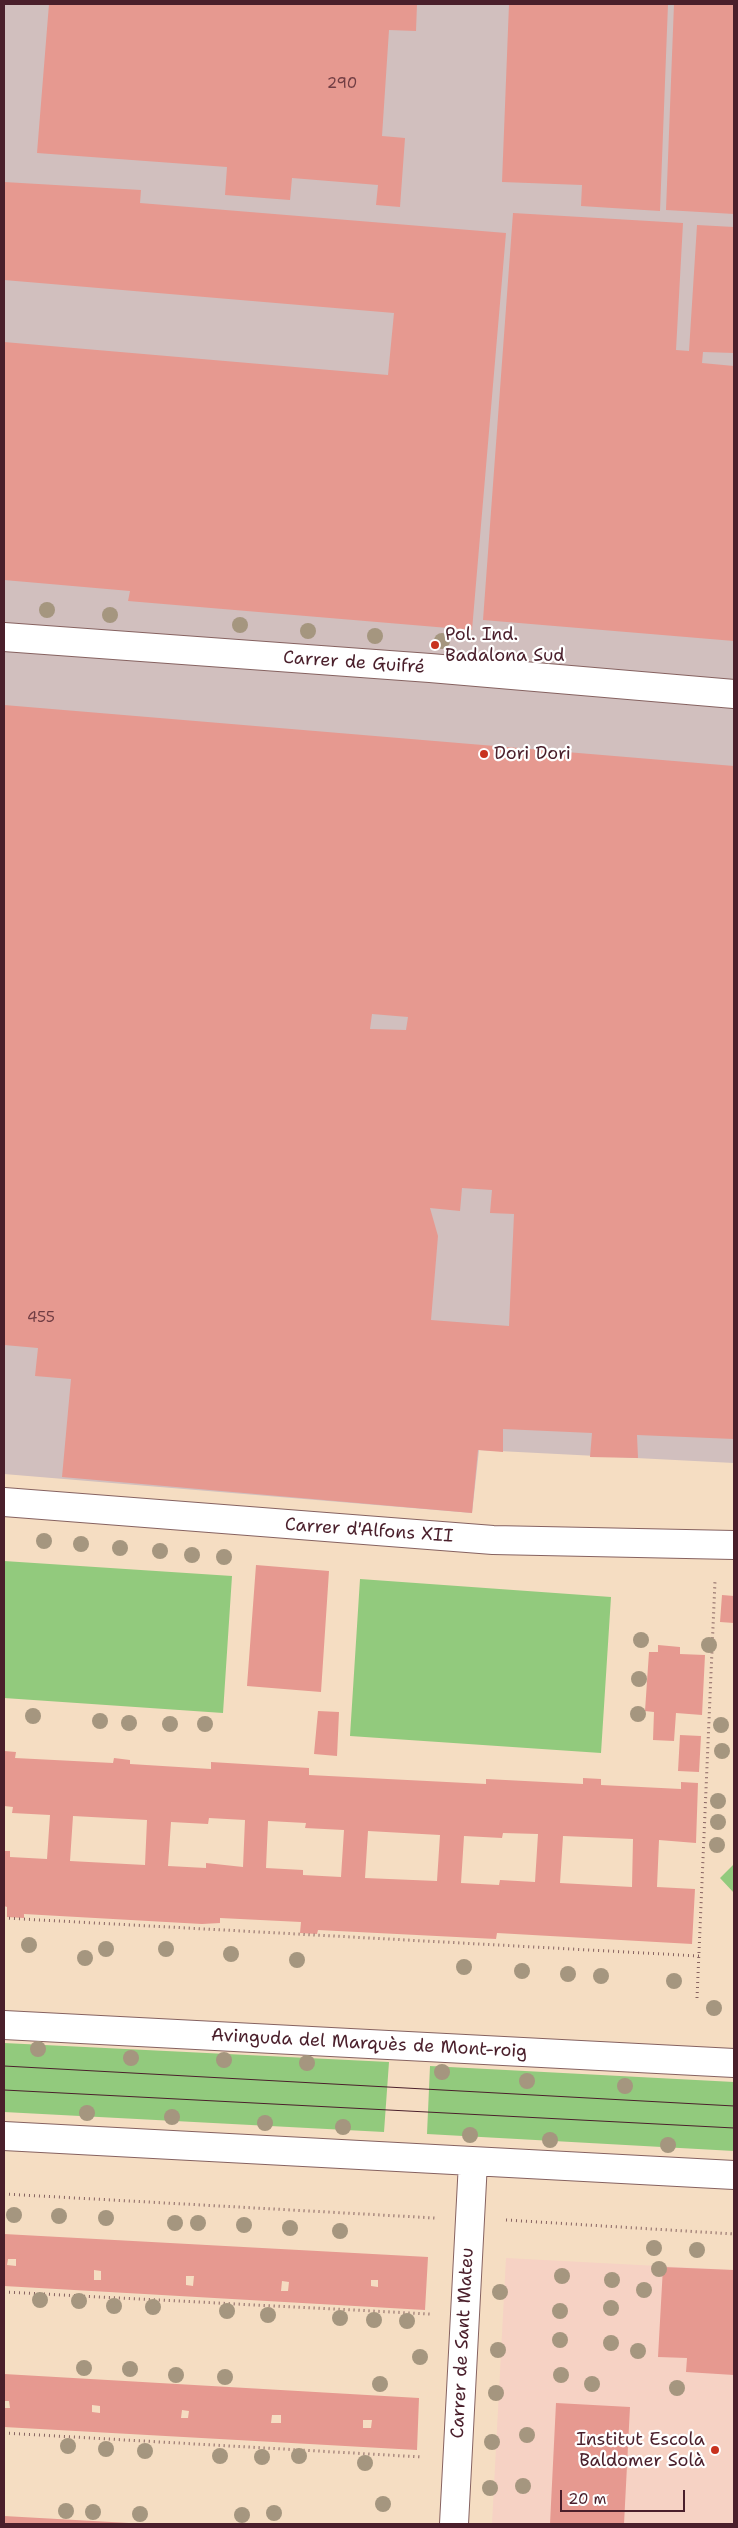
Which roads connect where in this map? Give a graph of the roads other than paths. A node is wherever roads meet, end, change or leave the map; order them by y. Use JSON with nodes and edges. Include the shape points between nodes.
{"nodes":[{"id":1,"x":4,"y":637,"type":"edge"},
{"id":2,"x":734,"y":694,"type":"edge"},
{"id":3,"x":4,"y":1502,"type":"edge"},
{"id":4,"x":734,"y":1545,"type":"edge"},
{"id":5,"x":4,"y":2025,"type":"edge"},
{"id":6,"x":734,"y":2063,"type":"edge"},
{"id":7,"x":4,"y":2136,"type":"edge"},
{"id":8,"x":474,"y":2162,"type":"junction"},
{"id":9,"x":734,"y":2175,"type":"edge"},
{"id":10,"x":454,"y":2524,"type":"edge"}],
"edges":[{"from":1,"to":2,"type":"street","name":"Carrer de Guifré"},
{"from":3,"to":4,"type":"street","name":"Carrer d'Alfons XII","via":[[493,1540]]},
{"from":5,"to":6,"type":"street","name":"Avinguda del Marquès de Mont-roig"},
{"from":7,"to":8,"type":"street"},
{"from":8,"to":9,"type":"street"},
{"from":8,"to":10,"type":"street","name":"Carrer de Sant Mateu"}]}
